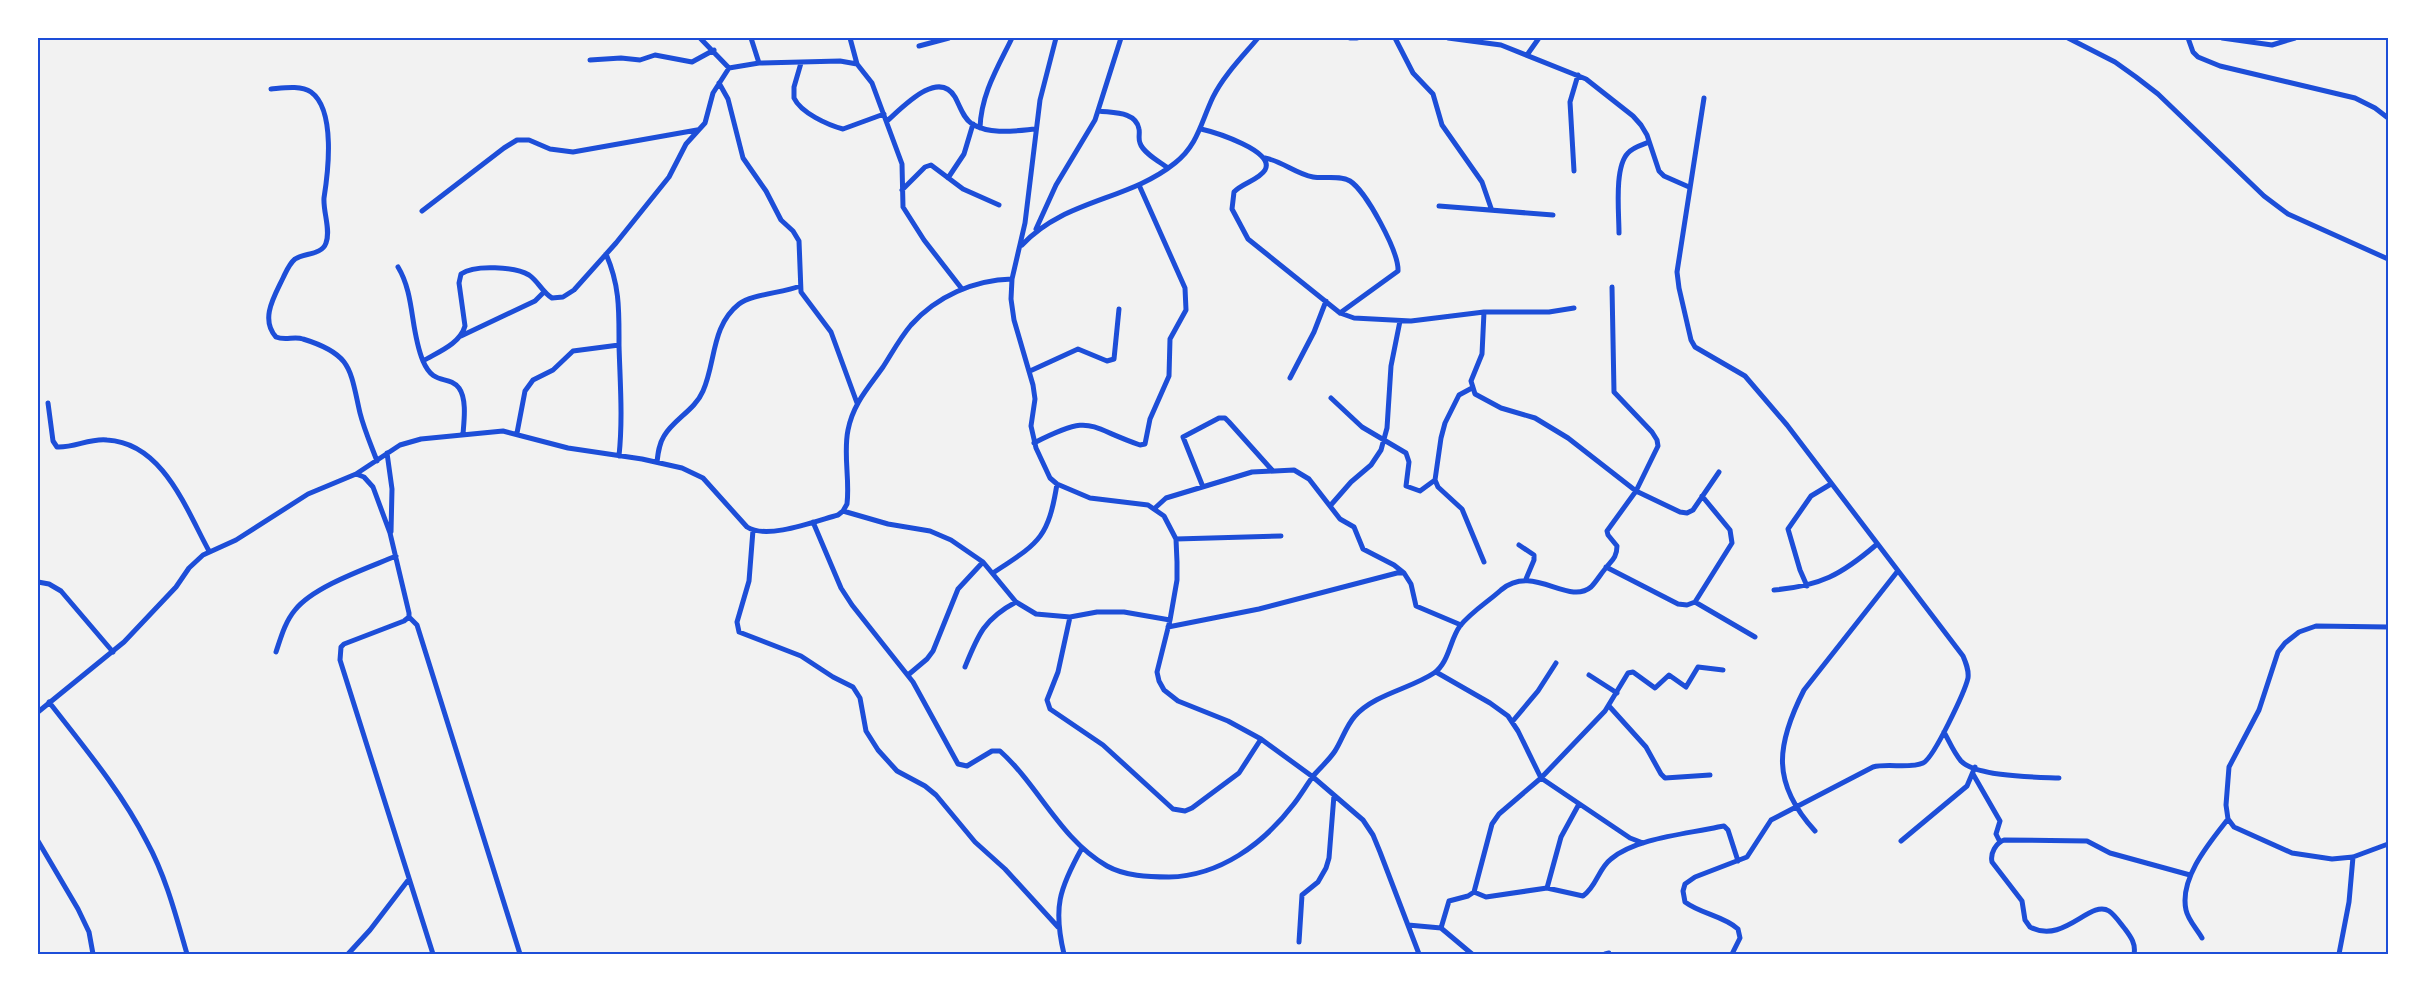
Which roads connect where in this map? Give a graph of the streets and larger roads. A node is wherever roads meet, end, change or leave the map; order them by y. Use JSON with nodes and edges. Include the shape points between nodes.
{"nodes":[{"id":1,"x":700,"y":38,"type":"edge"},
{"id":2,"x":751,"y":38,"type":"edge"},
{"id":3,"x":850,"y":38,"type":"edge"},
{"id":4,"x":949,"y":38,"type":"edge"},
{"id":5,"x":1012,"y":38,"type":"edge"},
{"id":6,"x":1056,"y":38,"type":"edge"},
{"id":7,"x":1121,"y":38,"type":"edge"},
{"id":8,"x":1258,"y":38,"type":"edge"},
{"id":9,"x":1350,"y":38,"type":"edge"},
{"id":10,"x":1357,"y":38,"type":"edge"},
{"id":11,"x":1395,"y":38,"type":"edge"},
{"id":12,"x":1448,"y":38,"type":"edge"},
{"id":13,"x":1539,"y":38,"type":"edge"},
{"id":14,"x":2068,"y":38,"type":"edge"},
{"id":15,"x":2188,"y":38,"type":"edge"},
{"id":16,"x":2222,"y":38,"type":"edge"},
{"id":17,"x":2295,"y":38,"type":"edge"},
{"id":18,"x":1473,"y":39,"type":"edge"},
{"id":19,"x":919,"y":46,"type":"dead end"},
{"id":20,"x":714,"y":50,"type":"junction"},
{"id":21,"x":1527,"y":55,"type":"junction"},
{"id":22,"x":590,"y":60,"type":"dead end"},
{"id":23,"x":759,"y":63,"type":"junction"},
{"id":24,"x":801,"y":63,"type":"junction"},
{"id":25,"x":857,"y":64,"type":"junction"},
{"id":26,"x":729,"y":68,"type":"junction"},
{"id":27,"x":1578,"y":75,"type":"junction"},
{"id":28,"x":719,"y":83,"type":"junction"},
{"id":29,"x":271,"y":89,"type":"dead end"},
{"id":30,"x":1704,"y":98,"type":"dead end"},
{"id":31,"x":1099,"y":111,"type":"junction"},
{"id":32,"x":884,"y":114,"type":"junction"},
{"id":33,"x":2388,"y":118,"type":"edge"},
{"id":34,"x":887,"y":121,"type":"junction"},
{"id":35,"x":973,"y":124,"type":"junction"},
{"id":36,"x":980,"y":128,"type":"junction"},
{"id":37,"x":1035,"y":129,"type":"junction"},
{"id":38,"x":1201,"y":129,"type":"junction"},
{"id":39,"x":698,"y":130,"type":"junction"},
{"id":40,"x":1649,"y":142,"type":"junction"},
{"id":41,"x":1265,"y":158,"type":"junction"},
{"id":42,"x":1168,"y":168,"type":"junction"},
{"id":43,"x":1574,"y":171,"type":"dead end"},
{"id":44,"x":948,"y":178,"type":"junction"},
{"id":45,"x":1139,"y":186,"type":"junction"},
{"id":46,"x":1689,"y":187,"type":"junction"},
{"id":47,"x":902,"y":190,"type":"junction"},
{"id":48,"x":999,"y":205,"type":"dead end"},
{"id":49,"x":1439,"y":206,"type":"dead end"},
{"id":50,"x":1491,"y":208,"type":"junction"},
{"id":51,"x":422,"y":211,"type":"dead end"},
{"id":52,"x":1553,"y":215,"type":"dead end"},
{"id":53,"x":1035,"y":232,"type":"junction"},
{"id":54,"x":1619,"y":233,"type":"dead end"},
{"id":55,"x":1022,"y":245,"type":"junction"},
{"id":56,"x":606,"y":254,"type":"junction"},
{"id":57,"x":2388,"y":259,"type":"edge"},
{"id":58,"x":398,"y":267,"type":"dead end"},
{"id":59,"x":1012,"y":279,"type":"junction"},
{"id":60,"x":800,"y":286,"type":"junction"},
{"id":61,"x":1612,"y":287,"type":"dead end"},
{"id":62,"x":962,"y":289,"type":"junction"},
{"id":63,"x":544,"y":292,"type":"junction"},
{"id":64,"x":1326,"y":301,"type":"junction"},
{"id":65,"x":1574,"y":308,"type":"dead end"},
{"id":66,"x":1119,"y":309,"type":"dead end"},
{"id":67,"x":1484,"y":312,"type":"junction"},
{"id":68,"x":1340,"y":313,"type":"junction"},
{"id":69,"x":1400,"y":321,"type":"junction"},
{"id":70,"x":460,"y":337,"type":"junction"},
{"id":71,"x":620,"y":345,"type":"junction"},
{"id":72,"x":423,"y":361,"type":"junction"},
{"id":73,"x":1030,"y":371,"type":"junction"},
{"id":74,"x":1290,"y":378,"type":"dead end"},
{"id":75,"x":1472,"y":388,"type":"junction"},
{"id":76,"x":1331,"y":398,"type":"dead end"},
{"id":77,"x":48,"y":403,"type":"dead end"},
{"id":78,"x":857,"y":403,"type":"junction"},
{"id":79,"x":517,"y":433,"type":"junction"},
{"id":80,"x":463,"y":434,"type":"junction"},
{"id":81,"x":1385,"y":440,"type":"junction"},
{"id":82,"x":1034,"y":443,"type":"junction"},
{"id":83,"x":387,"y":453,"type":"junction"},
{"id":84,"x":619,"y":456,"type":"junction"},
{"id":85,"x":377,"y":461,"type":"junction"},
{"id":86,"x":657,"y":462,"type":"junction"},
{"id":87,"x":1272,"y":470,"type":"junction"},
{"id":88,"x":1719,"y":472,"type":"dead end"},
{"id":89,"x":356,"y":474,"type":"junction"},
{"id":90,"x":1435,"y":480,"type":"junction"},
{"id":91,"x":1057,"y":484,"type":"junction"},
{"id":92,"x":1831,"y":484,"type":"junction"},
{"id":93,"x":1203,"y":487,"type":"junction"},
{"id":94,"x":1636,"y":491,"type":"junction"},
{"id":95,"x":1702,"y":496,"type":"junction"},
{"id":96,"x":1330,"y":506,"type":"junction"},
{"id":97,"x":1155,"y":508,"type":"junction"},
{"id":98,"x":843,"y":511,"type":"junction"},
{"id":99,"x":813,"y":522,"type":"junction"},
{"id":100,"x":753,"y":530,"type":"junction"},
{"id":101,"x":390,"y":533,"type":"junction"},
{"id":102,"x":1281,"y":536,"type":"dead end"},
{"id":103,"x":1176,"y":539,"type":"junction"},
{"id":104,"x":1519,"y":545,"type":"dead end"},
{"id":105,"x":1876,"y":545,"type":"junction"},
{"id":106,"x":209,"y":551,"type":"junction"},
{"id":107,"x":396,"y":556,"type":"junction"},
{"id":108,"x":983,"y":562,"type":"junction"},
{"id":109,"x":1484,"y":562,"type":"dead end"},
{"id":110,"x":1606,"y":567,"type":"junction"},
{"id":111,"x":1897,"y":572,"type":"junction"},
{"id":112,"x":993,"y":573,"type":"junction"},
{"id":113,"x":1404,"y":573,"type":"junction"},
{"id":114,"x":1526,"y":579,"type":"junction"},
{"id":115,"x":38,"y":582,"type":"edge"},
{"id":116,"x":1808,"y":586,"type":"junction"},
{"id":117,"x":1774,"y":590,"type":"dead end"},
{"id":118,"x":1016,"y":602,"type":"junction"},
{"id":119,"x":1695,"y":602,"type":"junction"},
{"id":120,"x":409,"y":617,"type":"junction"},
{"id":121,"x":1070,"y":617,"type":"junction"},
{"id":122,"x":1170,"y":620,"type":"junction"},
{"id":123,"x":1461,"y":625,"type":"junction"},
{"id":124,"x":1168,"y":627,"type":"junction"},
{"id":125,"x":2388,"y":627,"type":"edge"},
{"id":126,"x":1755,"y":637,"type":"dead end"},
{"id":127,"x":113,"y":652,"type":"junction"},
{"id":128,"x":276,"y":652,"type":"dead end"},
{"id":129,"x":1556,"y":663,"type":"dead end"},
{"id":130,"x":965,"y":667,"type":"dead end"},
{"id":131,"x":1723,"y":670,"type":"dead end"},
{"id":132,"x":1436,"y":672,"type":"junction"},
{"id":133,"x":908,"y":675,"type":"junction"},
{"id":134,"x":1589,"y":675,"type":"dead end"},
{"id":135,"x":1617,"y":693,"type":"junction"},
{"id":136,"x":49,"y":702,"type":"junction"},
{"id":137,"x":1609,"y":706,"type":"junction"},
{"id":138,"x":38,"y":712,"type":"edge"},
{"id":139,"x":1512,"y":722,"type":"junction"},
{"id":140,"x":1944,"y":732,"type":"junction"},
{"id":141,"x":1261,"y":739,"type":"junction"},
{"id":142,"x":1974,"y":771,"type":"junction"},
{"id":143,"x":1710,"y":775,"type":"dead end"},
{"id":144,"x":1313,"y":777,"type":"junction"},
{"id":145,"x":1541,"y":778,"type":"junction"},
{"id":146,"x":2059,"y":778,"type":"dead end"},
{"id":147,"x":1334,"y":795,"type":"junction"},
{"id":148,"x":1579,"y":804,"type":"junction"},
{"id":149,"x":1797,"y":808,"type":"junction"},
{"id":150,"x":2228,"y":819,"type":"junction"},
{"id":151,"x":1815,"y":831,"type":"dead end"},
{"id":152,"x":38,"y":841,"type":"edge"},
{"id":153,"x":1901,"y":841,"type":"dead end"},
{"id":154,"x":2000,"y":842,"type":"junction"},
{"id":155,"x":1642,"y":843,"type":"junction"},
{"id":156,"x":2388,"y":844,"type":"edge"},
{"id":157,"x":1082,"y":848,"type":"junction"},
{"id":158,"x":2353,"y":857,"type":"junction"},
{"id":159,"x":1738,"y":861,"type":"junction"},
{"id":160,"x":2190,"y":875,"type":"junction"},
{"id":161,"x":409,"y":879,"type":"junction"},
{"id":162,"x":1547,"y":888,"type":"junction"},
{"id":163,"x":1474,"y":892,"type":"junction"},
{"id":164,"x":1408,"y":925,"type":"junction"},
{"id":165,"x":1058,"y":927,"type":"junction"},
{"id":166,"x":1441,"y":928,"type":"junction"},
{"id":167,"x":2202,"y":938,"type":"dead end"},
{"id":168,"x":1299,"y":942,"type":"dead end"},
{"id":169,"x":93,"y":954,"type":"edge"},
{"id":170,"x":187,"y":954,"type":"edge"},
{"id":171,"x":348,"y":954,"type":"edge"},
{"id":172,"x":433,"y":954,"type":"edge"},
{"id":173,"x":520,"y":954,"type":"edge"},
{"id":174,"x":1064,"y":954,"type":"edge"},
{"id":175,"x":1419,"y":954,"type":"edge"},
{"id":176,"x":1472,"y":954,"type":"edge"},
{"id":177,"x":1732,"y":954,"type":"edge"},
{"id":178,"x":2134,"y":954,"type":"edge"},
{"id":179,"x":2339,"y":954,"type":"edge"}],
"edges":[{"from":1,"to":20,"type":"street"},
{"from":2,"to":23,"type":"street"},
{"from":3,"to":25,"type":"street"},
{"from":4,"to":19,"type":"street"},
{"from":5,"to":36,"type":"street","via":[[986,93]]},
{"from":6,"to":37,"type":"street"},
{"from":7,"to":31,"type":"street"},
{"from":8,"to":38,"type":"street","via":[[1214,95]]},
{"from":9,"to":10,"type":"street"},
{"from":11,"to":50,"type":"street","via":[[1413,73],[1433,94],[1442,125],[1482,182]]},
{"from":12,"to":18,"type":"street"},
{"from":13,"to":21,"type":"street"},
{"from":14,"to":57,"type":"street","via":[[2115,62],[2151,88],[2288,214]]},
{"from":15,"to":33,"type":"street","via":[[2198,57],[2220,66],[2355,98]]},
{"from":16,"to":17,"type":"street","via":[[2272,45]]},
{"from":18,"to":21,"type":"street"},
{"from":20,"to":22,"type":"street","via":[[692,62],[655,55],[640,60]]},
{"from":20,"to":26,"type":"street"},
{"from":21,"to":27,"type":"street"},
{"from":23,"to":24,"type":"street"},
{"from":23,"to":26,"type":"street"},
{"from":24,"to":25,"type":"street"},
{"from":24,"to":32,"type":"street","via":[[794,98],[821,120],[843,129]]},
{"from":25,"to":32,"type":"street","via":[[872,83]]},
{"from":26,"to":28,"type":"street"},
{"from":27,"to":40,"type":"street","via":[[1633,116]]},
{"from":27,"to":43,"type":"street","via":[[1570,102]]},
{"from":28,"to":39,"type":"street","via":[[705,123]]},
{"from":28,"to":60,"type":"street","via":[[728,99],[743,158],[781,220],[799,241]]},
{"from":29,"to":85,"type":"street","via":[[300,88],[316,98],[326,125],[330,160],[324,208],[325,247],[291,263],[270,304],[270,327],[276,337],[302,339],[336,354],[346,363]]},
{"from":30,"to":46,"type":"street"},
{"from":31,"to":42,"type":"street","via":[[1125,114],[1136,121],[1143,148]]},
{"from":31,"to":53,"type":"street","via":[[1056,185]]},
{"from":32,"to":34,"type":"street"},
{"from":34,"to":35,"type":"street","via":[[918,94],[936,88],[949,90]]},
{"from":34,"to":47,"type":"street","via":[[902,164]]},
{"from":35,"to":36,"type":"street"},
{"from":35,"to":44,"type":"street","via":[[966,150]]},
{"from":36,"to":37,"type":"street"},
{"from":37,"to":55,"type":"street"},
{"from":38,"to":41,"type":"street","via":[[1220,134]]},
{"from":38,"to":42,"type":"street","via":[[1192,147]]},
{"from":39,"to":51,"type":"street","via":[[573,152],[517,140]]},
{"from":39,"to":56,"type":"street","via":[[662,188]]},
{"from":40,"to":46,"type":"street","via":[[1659,171]]},
{"from":40,"to":54,"type":"street","via":[[1632,149],[1622,160]]},
{"from":41,"to":64,"type":"street","via":[[1264,172],[1234,192],[1232,209],[1236,220],[1248,239]]},
{"from":41,"to":68,"type":"street","via":[[1312,177],[1352,182],[1388,237],[1398,271]]},
{"from":42,"to":45,"type":"street"},
{"from":44,"to":47,"type":"street","via":[[928,165]]},
{"from":44,"to":48,"type":"street"},
{"from":45,"to":53,"type":"street","via":[[1070,211]]},
{"from":45,"to":82,"type":"street","via":[[1185,288],[1187,302],[1183,319],[1170,339],[1169,376],[1150,419],[1149,437],[1146,444],[1140,445],[1093,425],[1077,424]]},
{"from":46,"to":92,"type":"street","via":[[1677,272],[1691,340],[1701,352],[1745,376]]},
{"from":47,"to":62,"type":"street","via":[[906,213]]},
{"from":49,"to":50,"type":"street"},
{"from":50,"to":52,"type":"street"},
{"from":53,"to":55,"type":"street"},
{"from":55,"to":59,"type":"street"},
{"from":56,"to":63,"type":"street","via":[[563,297],[552,298]]},
{"from":56,"to":71,"type":"street","via":[[617,284]]},
{"from":58,"to":72,"type":"street","via":[[406,281]]},
{"from":59,"to":62,"type":"street","via":[[986,280]]},
{"from":59,"to":73,"type":"street","via":[[1012,310]]},
{"from":60,"to":78,"type":"street","via":[[803,297],[831,332]]},
{"from":60,"to":86,"type":"street","via":[[745,300],[728,315],[718,330],[704,391],[668,429]]},
{"from":61,"to":94,"type":"street","via":[[1614,392],[1652,432],[1658,446]]},
{"from":62,"to":78,"type":"street","via":[[928,309],[912,324]]},
{"from":63,"to":70,"type":"street","via":[[535,301]]},
{"from":63,"to":70,"type":"street","via":[[527,274],[508,269],[465,271],[459,283],[465,326]]},
{"from":64,"to":68,"type":"street"},
{"from":64,"to":74,"type":"street"},
{"from":65,"to":67,"type":"street"},
{"from":66,"to":73,"type":"street","via":[[1114,359],[1107,361],[1078,349]]},
{"from":67,"to":69,"type":"street"},
{"from":67,"to":75,"type":"street","via":[[1482,354]]},
{"from":68,"to":69,"type":"street","via":[[1366,320]]},
{"from":69,"to":81,"type":"street","via":[[1391,366]]},
{"from":70,"to":72,"type":"street"},
{"from":71,"to":79,"type":"street","via":[[573,351],[553,370],[533,380],[525,391]]},
{"from":71,"to":84,"type":"street"},
{"from":72,"to":80,"type":"street","via":[[434,377],[460,390]]},
{"from":73,"to":82,"type":"street","via":[[1035,399],[1031,426]]},
{"from":75,"to":90,"type":"street","via":[[1459,395],[1445,423]]},
{"from":75,"to":94,"type":"street","via":[[1475,394],[1501,408],[1536,418],[1568,438]]},
{"from":76,"to":81,"type":"street","via":[[1354,421]]},
{"from":77,"to":106,"type":"street","via":[[57,447],[109,440],[135,446],[151,457],[172,485]]},
{"from":78,"to":98,"type":"street","via":[[847,434],[848,495]]},
{"from":79,"to":80,"type":"street","via":[[495,430]]},
{"from":79,"to":84,"type":"street","via":[[552,445]]},
{"from":80,"to":83,"type":"street","via":[[421,439]]},
{"from":81,"to":90,"type":"street","via":[[1409,458],[1406,486],[1420,490]]},
{"from":81,"to":96,"type":"street","via":[[1378,457]]},
{"from":82,"to":91,"type":"street","via":[[1050,478]]},
{"from":83,"to":85,"type":"street"},
{"from":83,"to":101,"type":"street","via":[[392,489]]},
{"from":84,"to":86,"type":"street"},
{"from":85,"to":89,"type":"street"},
{"from":86,"to":100,"type":"street","via":[[697,474]]},
{"from":87,"to":93,"type":"street"},
{"from":87,"to":93,"type":"street","via":[[1225,418],[1219,418],[1183,437]]},
{"from":87,"to":96,"type":"street","via":[[1294,470],[1305,475]]},
{"from":88,"to":95,"type":"street"},
{"from":89,"to":101,"type":"street","via":[[370,482]]},
{"from":89,"to":106,"type":"street","via":[[308,494],[236,540]]},
{"from":90,"to":109,"type":"street","via":[[1462,509]]},
{"from":91,"to":97,"type":"street","via":[[1090,498]]},
{"from":91,"to":112,"type":"street","via":[[1053,511],[1043,536]]},
{"from":92,"to":105,"type":"street"},
{"from":92,"to":116,"type":"street","via":[[1811,496],[1788,528]]},
{"from":93,"to":97,"type":"street","via":[[1166,498]]},
{"from":94,"to":95,"type":"street","via":[[1687,513]]},
{"from":94,"to":110,"type":"street","via":[[1607,531],[1617,550]]},
{"from":95,"to":119,"type":"street","via":[[1732,536]]},
{"from":96,"to":113,"type":"street","via":[[1356,530],[1363,549]]},
{"from":97,"to":103,"type":"street"},
{"from":98,"to":99,"type":"street"},
{"from":98,"to":108,"type":"street","via":[[939,534]]},
{"from":99,"to":100,"type":"street","via":[[776,531]]},
{"from":99,"to":133,"type":"street","via":[[842,588]]},
{"from":100,"to":165,"type":"street","via":[[749,581],[737,622],[739,632],[801,656],[853,687],[860,698],[866,731],[878,750],[897,771],[936,795],[975,842]]},
{"from":101,"to":107,"type":"street"},
{"from":102,"to":103,"type":"street"},
{"from":103,"to":122,"type":"street","via":[[1177,580]]},
{"from":104,"to":114,"type":"street","via":[[1534,555]]},
{"from":105,"to":111,"type":"street"},
{"from":105,"to":116,"type":"street","via":[[1848,569]]},
{"from":106,"to":127,"type":"street","via":[[189,567],[151,615]]},
{"from":107,"to":120,"type":"street"},
{"from":107,"to":128,"type":"street","via":[[308,598],[288,620]]},
{"from":108,"to":112,"type":"street"},
{"from":108,"to":133,"type":"street","via":[[958,589],[933,651]]},
{"from":110,"to":114,"type":"street","via":[[1585,591]]},
{"from":110,"to":119,"type":"street","via":[[1678,604]]},
{"from":111,"to":140,"type":"street","via":[[1968,665],[1968,678]]},
{"from":111,"to":149,"type":"street","via":[[1814,676],[1796,707],[1781,766]]},
{"from":112,"to":118,"type":"street"},
{"from":113,"to":123,"type":"street","via":[[1416,606]]},
{"from":113,"to":124,"type":"street"},
{"from":114,"to":123,"type":"street","via":[[1505,587]]},
{"from":115,"to":127,"type":"street","via":[[61,591]]},
{"from":116,"to":117,"type":"street"},
{"from":118,"to":121,"type":"street","via":[[1036,614]]},
{"from":118,"to":130,"type":"street","via":[[989,620]]},
{"from":119,"to":126,"type":"street"},
{"from":120,"to":161,"type":"street","via":[[349,640],[339,655]]},
{"from":120,"to":173,"type":"street","via":[[417,624]]},
{"from":121,"to":122,"type":"street","via":[[1124,612]]},
{"from":121,"to":141,"type":"street","via":[[1058,672],[1047,700],[1050,709],[1103,745],[1173,809],[1192,808],[1228,783],[1244,767]]},
{"from":122,"to":124,"type":"street"},
{"from":123,"to":132,"type":"street"},
{"from":124,"to":141,"type":"street","via":[[1157,672],[1164,690],[1178,701]]},
{"from":125,"to":150,"type":"street","via":[[2316,626],[2285,643],[2278,652],[2259,710],[2229,767]]},
{"from":127,"to":136,"type":"street"},
{"from":129,"to":139,"type":"street"},
{"from":131,"to":135,"type":"street","via":[[1698,667],[1686,687],[1669,675],[1655,688],[1630,672]]},
{"from":132,"to":139,"type":"street","via":[[1490,703]]},
{"from":132,"to":144,"type":"street","via":[[1359,712]]},
{"from":133,"to":157,"type":"street","via":[[958,764],[967,766],[992,751],[1000,751]]},
{"from":134,"to":135,"type":"street"},
{"from":135,"to":137,"type":"street"},
{"from":136,"to":138,"type":"street"},
{"from":136,"to":170,"type":"street","via":[[92,756],[147,840]]},
{"from":137,"to":143,"type":"street","via":[[1646,747],[1665,778]]},
{"from":137,"to":145,"type":"street"},
{"from":139,"to":145,"type":"street"},
{"from":140,"to":142,"type":"street","via":[[1960,760]]},
{"from":140,"to":149,"type":"street","via":[[1922,764],[1873,767]]},
{"from":141,"to":144,"type":"street"},
{"from":142,"to":146,"type":"street"},
{"from":142,"to":153,"type":"street","via":[[1967,786]]},
{"from":142,"to":154,"type":"street","via":[[2000,820],[1996,834]]},
{"from":144,"to":147,"type":"street"},
{"from":144,"to":157,"type":"street","via":[[1266,834],[1223,865],[1203,873],[1172,877],[1136,875],[1109,867]]},
{"from":145,"to":148,"type":"street"},
{"from":145,"to":163,"type":"street","via":[[1492,824]]},
{"from":147,"to":164,"type":"street","via":[[1363,820],[1373,835]]},
{"from":147,"to":168,"type":"street","via":[[1329,858],[1323,876],[1302,895]]},
{"from":148,"to":155,"type":"street"},
{"from":148,"to":162,"type":"street","via":[[1561,837]]},
{"from":149,"to":151,"type":"street"},
{"from":149,"to":159,"type":"street","via":[[1771,820],[1748,857]]},
{"from":150,"to":158,"type":"street","via":[[2234,827],[2292,853],[2332,859]]},
{"from":150,"to":160,"type":"street","via":[[2201,853]]},
{"from":152,"to":169,"type":"street","via":[[78,909],[89,932]]},
{"from":154,"to":160,"type":"street","via":[[2087,841],[2110,853]]},
{"from":154,"to":178,"type":"street","via":[[1992,862],[2022,901],[2030,927],[2055,930],[2070,926],[2091,910],[2103,909],[2117,919],[2132,939]]},
{"from":155,"to":159,"type":"street","via":[[1724,826]]},
{"from":155,"to":162,"type":"street","via":[[1610,859],[1583,896]]},
{"from":156,"to":158,"type":"street"},
{"from":157,"to":165,"type":"street","via":[[1061,893]]},
{"from":158,"to":179,"type":"street"},
{"from":159,"to":177,"type":"street","via":[[1695,877],[1685,884],[1683,891],[1690,906],[1738,929],[1740,938]]},
{"from":160,"to":167,"type":"street","via":[[2186,909]]},
{"from":161,"to":171,"type":"street"},
{"from":161,"to":172,"type":"street"},
{"from":162,"to":163,"type":"street","via":[[1486,897]]},
{"from":163,"to":166,"type":"street","via":[[1449,901]]},
{"from":164,"to":166,"type":"street"},
{"from":164,"to":175,"type":"street"},
{"from":165,"to":174,"type":"street"},
{"from":166,"to":176,"type":"street"}]}
